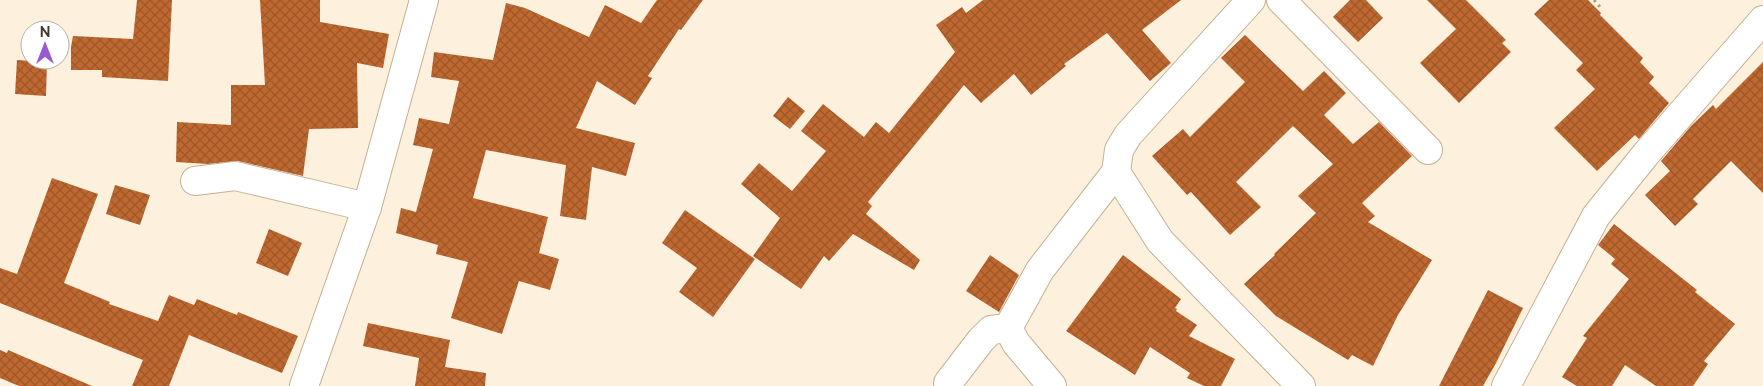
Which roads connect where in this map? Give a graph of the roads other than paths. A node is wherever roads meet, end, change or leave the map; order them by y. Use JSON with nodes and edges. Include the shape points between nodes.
{"nodes":[{"id":1,"x":424,"y":0,"type":"edge"},
{"id":2,"x":1251,"y":0,"type":"edge"},
{"id":3,"x":1281,"y":0,"type":"edge"},
{"id":4,"x":1763,"y":20,"type":"edge"},
{"id":5,"x":1428,"y":150,"type":"dead end"},
{"id":6,"x":1116,"y":172,"type":"junction"},
{"id":7,"x":195,"y":181,"type":"dead end"},
{"id":8,"x":368,"y":207,"type":"junction"},
{"id":9,"x":1008,"y":328,"type":"junction"},
{"id":10,"x":948,"y":383,"type":"dead end"},
{"id":11,"x":304,"y":386,"type":"edge"},
{"id":12,"x":1052,"y":386,"type":"edge"},
{"id":13,"x":1301,"y":386,"type":"edge"},
{"id":14,"x":1506,"y":386,"type":"edge"}],
"edges":[{"from":1,"to":8,"type":"street"},
{"from":2,"to":6,"type":"street","via":[[1128,135],[1119,150]]},
{"from":3,"to":5,"type":"street"},
{"from":4,"to":14,"type":"street","via":[[1596,216]]},
{"from":6,"to":9,"type":"street","via":[[1040,270]]},
{"from":6,"to":13,"type":"street","via":[[1160,241]]},
{"from":7,"to":8,"type":"street","via":[[235,176]]},
{"from":8,"to":11,"type":"street"},
{"from":9,"to":10,"type":"street","via":[[991,330],[980,340]]},
{"from":9,"to":12,"type":"street","via":[[1016,343]]}]}
